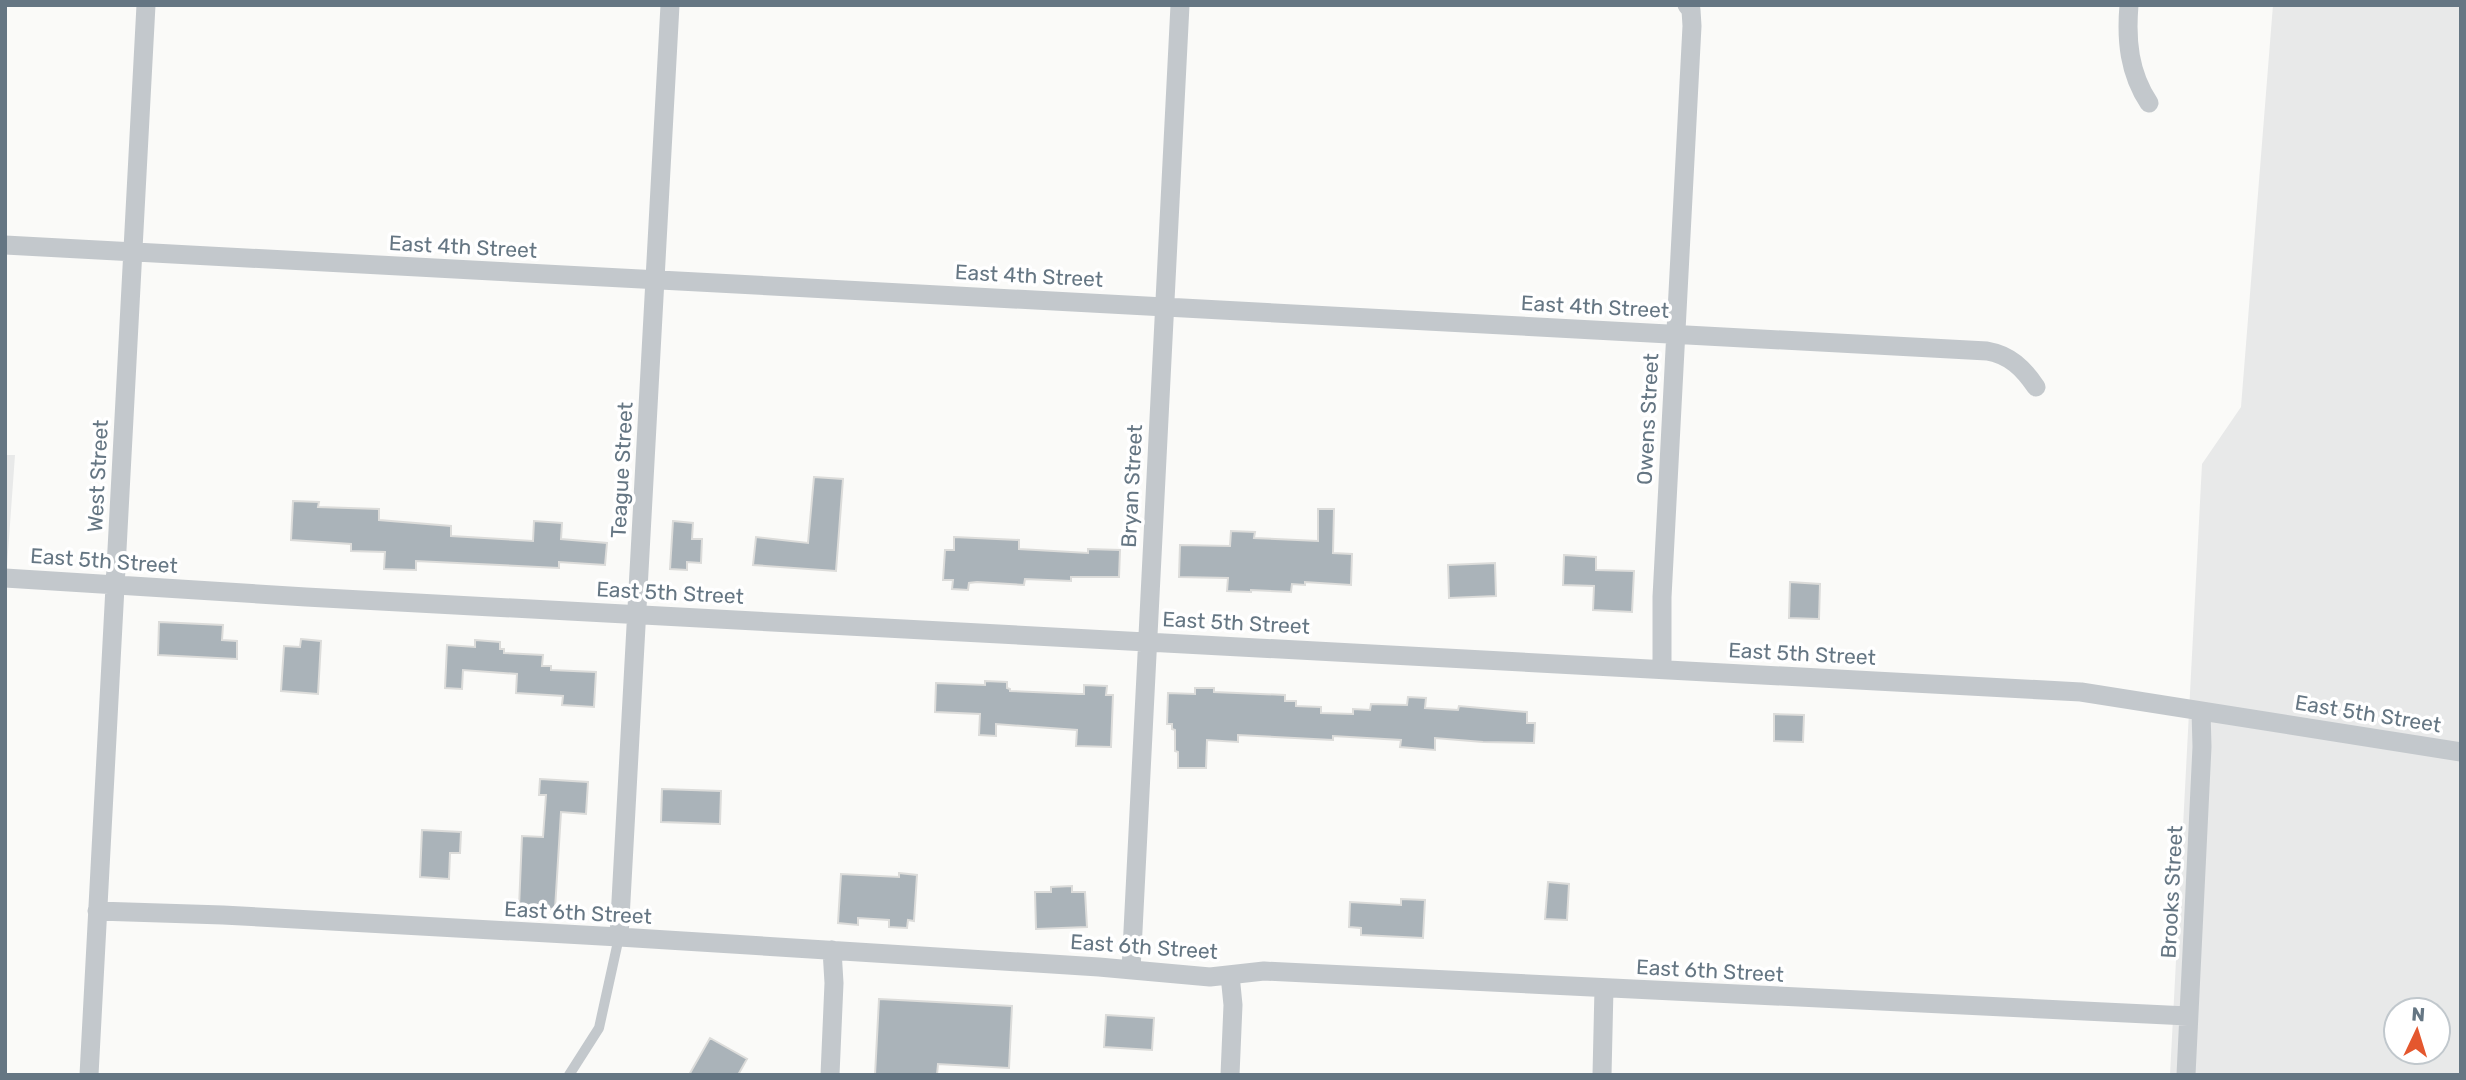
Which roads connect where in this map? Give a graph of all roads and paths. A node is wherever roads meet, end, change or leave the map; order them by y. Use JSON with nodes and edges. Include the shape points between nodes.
{"nodes":[{"id":1,"x":146,"y":5,"type":"edge"},
{"id":2,"x":670,"y":5,"type":"edge"},
{"id":3,"x":1180,"y":5,"type":"edge"},
{"id":4,"x":1688,"y":5,"type":"edge"},
{"id":5,"x":2129,"y":5,"type":"edge"},
{"id":6,"x":2149,"y":103,"type":"dead end"},
{"id":7,"x":5,"y":245,"type":"edge"},
{"id":8,"x":132,"y":253,"type":"junction"},
{"id":9,"x":655,"y":280,"type":"junction"},
{"id":10,"x":1165,"y":306,"type":"junction"},
{"id":11,"x":1676,"y":334,"type":"junction"},
{"id":12,"x":2036,"y":387,"type":"dead end"},
{"id":13,"x":5,"y":578,"type":"edge"},
{"id":14,"x":115,"y":584,"type":"junction"},
{"id":15,"x":638,"y":614,"type":"junction"},
{"id":16,"x":1148,"y":641,"type":"junction"},
{"id":17,"x":1662,"y":669,"type":"junction"},
{"id":18,"x":2201,"y":711,"type":"junction"},
{"id":19,"x":2461,"y":752,"type":"edge"},
{"id":20,"x":97,"y":911,"type":"junction"},
{"id":21,"x":618,"y":937,"type":"junction"},
{"id":22,"x":832,"y":950,"type":"junction"},
{"id":23,"x":1131,"y":970,"type":"junction"},
{"id":24,"x":1230,"y":975,"type":"junction"},
{"id":25,"x":1604,"y":988,"type":"junction"},
{"id":26,"x":2188,"y":1016,"type":"junction"},
{"id":27,"x":89,"y":1075,"type":"edge"},
{"id":28,"x":569,"y":1075,"type":"edge"},
{"id":29,"x":830,"y":1075,"type":"edge"},
{"id":30,"x":1230,"y":1075,"type":"edge"},
{"id":31,"x":1602,"y":1075,"type":"edge"},
{"id":32,"x":2186,"y":1075,"type":"edge"}],
"edges":[{"from":1,"to":8,"type":"street","name":"West Street"},
{"from":2,"to":9,"type":"street","name":"Teague Street"},
{"from":3,"to":10,"type":"street","name":"Bryan Street"},
{"from":4,"to":11,"type":"street","name":"Owens Street","via":[[1692,26]]},
{"from":5,"to":6,"type":"street","via":[[2133,71]]},
{"from":7,"to":8,"type":"street","name":"East 4th Street"},
{"from":8,"to":9,"type":"street","name":"East 4th Street"},
{"from":8,"to":14,"type":"street","name":"West Street"},
{"from":9,"to":10,"type":"street","name":"East 4th Street"},
{"from":9,"to":15,"type":"street","name":"Teague Street"},
{"from":10,"to":11,"type":"street","name":"East 4th Street"},
{"from":10,"to":16,"type":"street","name":"Bryan Street"},
{"from":11,"to":12,"type":"street","name":"East 4th Street","via":[[1987,351],[2021,366]]},
{"from":11,"to":17,"type":"street","name":"Owens Street"},
{"from":13,"to":14,"type":"street","name":"East 5th Street"},
{"from":14,"to":15,"type":"street","name":"East 5th Street"},
{"from":14,"to":20,"type":"street","name":"West Street"},
{"from":15,"to":16,"type":"street","name":"East 5th Street"},
{"from":15,"to":21,"type":"street","name":"Teague Street"},
{"from":16,"to":17,"type":"street","name":"East 5th Street"},
{"from":16,"to":23,"type":"street","name":"Bryan Street"},
{"from":17,"to":18,"type":"street","name":"East 5th Street","via":[[2081,692]]},
{"from":18,"to":19,"type":"street","name":"East 5th Street"},
{"from":18,"to":26,"type":"street","name":"Brooks Street"},
{"from":20,"to":21,"type":"street","name":"East 6th Street"},
{"from":20,"to":27,"type":"street","name":"West Street"},
{"from":21,"to":22,"type":"street","name":"East 6th Street"},
{"from":21,"to":28,"type":"lane","via":[[599,1028]]},
{"from":22,"to":23,"type":"street","name":"East 6th Street"},
{"from":22,"to":29,"type":"street"},
{"from":23,"to":24,"type":"street","name":"East 6th Street"},
{"from":24,"to":25,"type":"street","name":"East 6th Street","via":[[1265,971]]},
{"from":24,"to":30,"type":"street"},
{"from":25,"to":26,"type":"street","name":"East 6th Street"},
{"from":25,"to":31,"type":"street"},
{"from":26,"to":32,"type":"street","name":"Brooks Street"}]}
